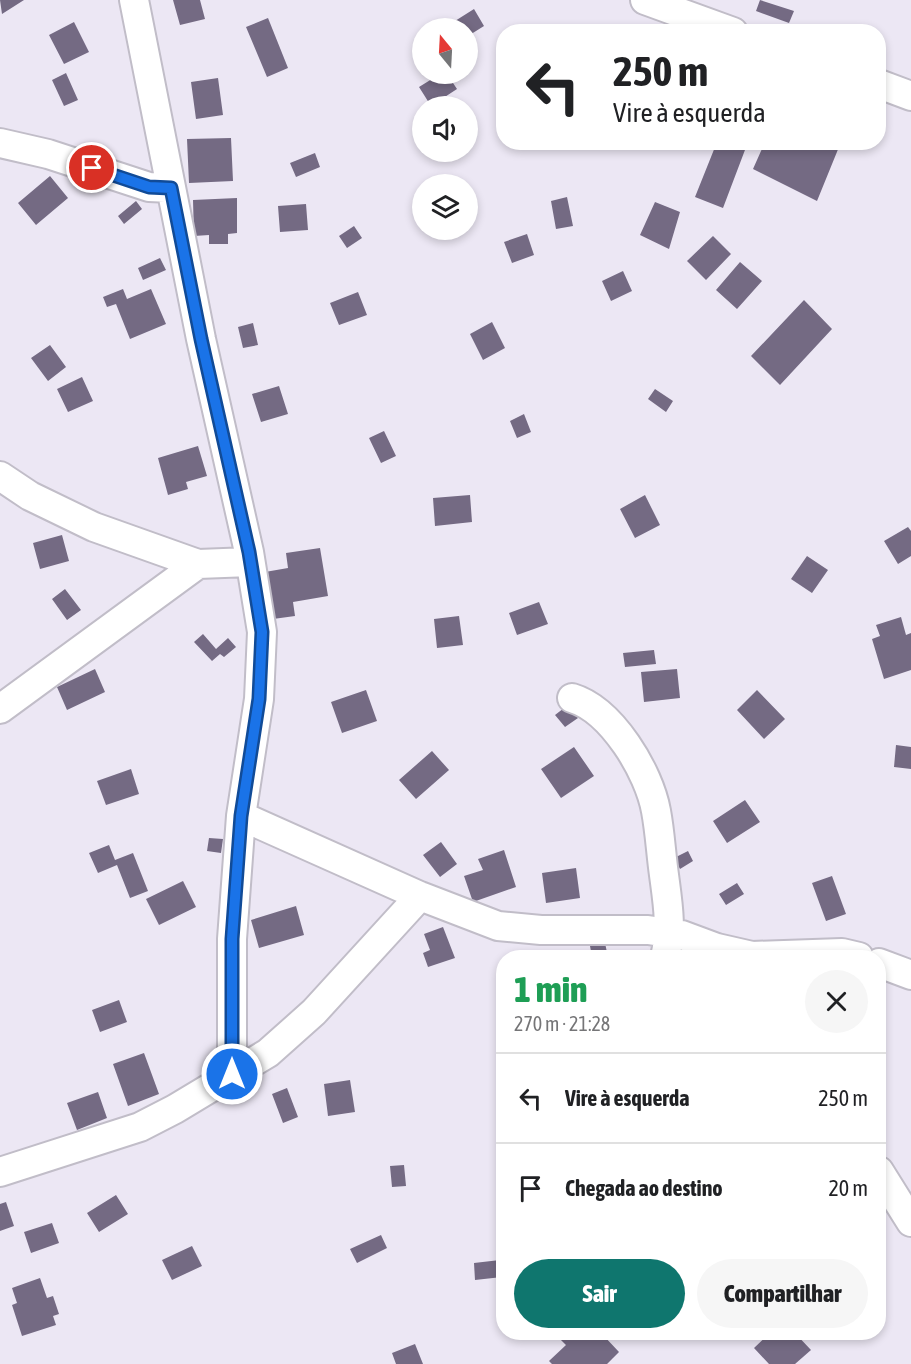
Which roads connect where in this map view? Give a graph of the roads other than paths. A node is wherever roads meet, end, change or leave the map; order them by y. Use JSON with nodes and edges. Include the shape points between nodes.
{"nodes":[{"id":1,"x":134,"y":0,"type":"edge"},
{"id":2,"x":645,"y":0,"type":"edge"},
{"id":3,"x":711,"y":24,"type":"edge"},
{"id":4,"x":886,"y":87,"type":"edge"},
{"id":5,"x":911,"y":96,"type":"edge"},
{"id":6,"x":0,"y":143,"type":"edge"},
{"id":7,"x":171,"y":188,"type":"junction"},
{"id":8,"x":0,"y":476,"type":"edge"},
{"id":9,"x":250,"y":562,"type":"junction"},
{"id":10,"x":198,"y":564,"type":"junction"},
{"id":11,"x":572,"y":698,"type":"dead end"},
{"id":12,"x":0,"y":709,"type":"edge"},
{"id":13,"x":241,"y":816,"type":"junction"},
{"id":14,"x":420,"y":896,"type":"junction"},
{"id":15,"x":668,"y":945,"type":"edge"},
{"id":16,"x":707,"y":950,"type":"edge"},
{"id":17,"x":886,"y":966,"type":"edge"},
{"id":18,"x":911,"y":975,"type":"edge"},
{"id":19,"x":232,"y":1074,"type":"junction"},
{"id":20,"x":0,"y":1172,"type":"edge"},
{"id":21,"x":886,"y":1182,"type":"edge"},
{"id":22,"x":911,"y":1222,"type":"edge"}],
"edges":[{"from":1,"to":7,"type":"street"},
{"from":2,"to":3,"type":"street"},
{"from":4,"to":5,"type":"street"},
{"from":6,"to":7,"type":"street","via":[[48,154],[149,187]]},
{"from":7,"to":9,"type":"street"},
{"from":8,"to":10,"type":"street","via":[[30,496],[94,527]]},
{"from":9,"to":10,"type":"street"},
{"from":9,"to":13,"type":"street","via":[[262,632],[259,699]]},
{"from":10,"to":12,"type":"street"},
{"from":11,"to":15,"type":"street","via":[[587,702],[615,728],[641,768],[656,809]]},
{"from":13,"to":14,"type":"street"},
{"from":13,"to":19,"type":"street","via":[[232,939]]},
{"from":14,"to":15,"type":"street","via":[[498,926],[648,930]]},
{"from":14,"to":19,"type":"street","via":[[315,1012],[275,1049]]},
{"from":15,"to":16,"type":"street"},
{"from":17,"to":18,"type":"street"},
{"from":19,"to":20,"type":"street","via":[[140,1126]]},
{"from":21,"to":22,"type":"street"}]}
